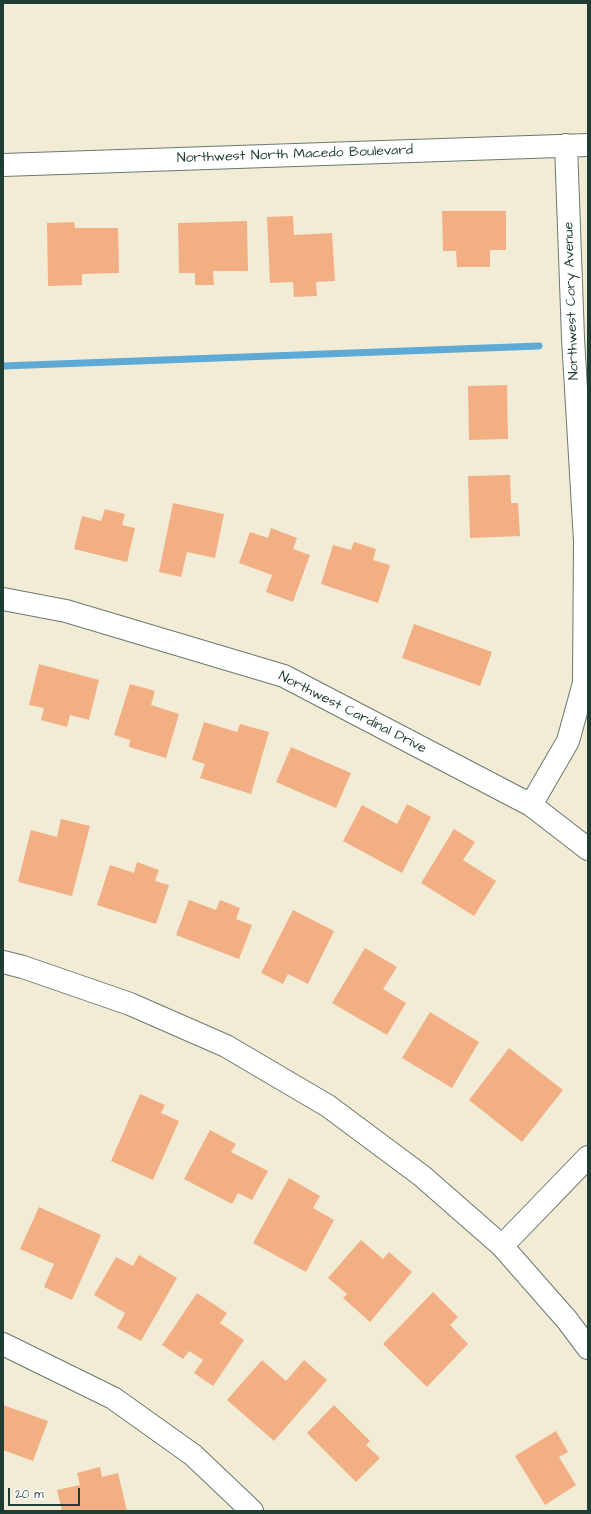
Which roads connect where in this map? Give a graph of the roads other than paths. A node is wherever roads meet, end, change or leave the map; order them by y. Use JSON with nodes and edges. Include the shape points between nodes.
{"nodes":[{"id":1,"x":566,"y":145,"type":"junction"},
{"id":2,"x":588,"y":145,"type":"edge"},
{"id":3,"x":3,"y":165,"type":"edge"},
{"id":4,"x":586,"y":541,"type":"edge"},
{"id":5,"x":3,"y":599,"type":"edge"},
{"id":6,"x":531,"y":805,"type":"junction"},
{"id":7,"x":588,"y":849,"type":"edge"},
{"id":8,"x":3,"y":962,"type":"edge"},
{"id":9,"x":588,"y":1157,"type":"edge"},
{"id":10,"x":502,"y":1246,"type":"junction"},
{"id":11,"x":3,"y":1344,"type":"edge"},
{"id":12,"x":588,"y":1348,"type":"edge"},
{"id":13,"x":252,"y":1511,"type":"edge"}],
"edges":[{"from":1,"to":2,"type":"street","name":"Northwest North Macedo Boulevard"},
{"from":1,"to":3,"type":"street","name":"Northwest North Macedo Boulevard"},
{"from":1,"to":4,"type":"street","name":"Northwest Cory Avenue","via":[[573,338]]},
{"from":4,"to":6,"type":"street","name":"Northwest Cory Avenue","via":[[584,683],[568,741]]},
{"from":5,"to":6,"type":"street","name":"Northwest Cardinal Drive","via":[[66,611],[284,676]]},
{"from":6,"to":7,"type":"street","name":"Northwest Cardinal Drive"},
{"from":8,"to":10,"type":"street","via":[[130,1004],[226,1046],[328,1106],[422,1176]]},
{"from":9,"to":10,"type":"street"},
{"from":10,"to":12,"type":"street"},
{"from":11,"to":13,"type":"street","via":[[113,1398],[193,1455]]}]}
